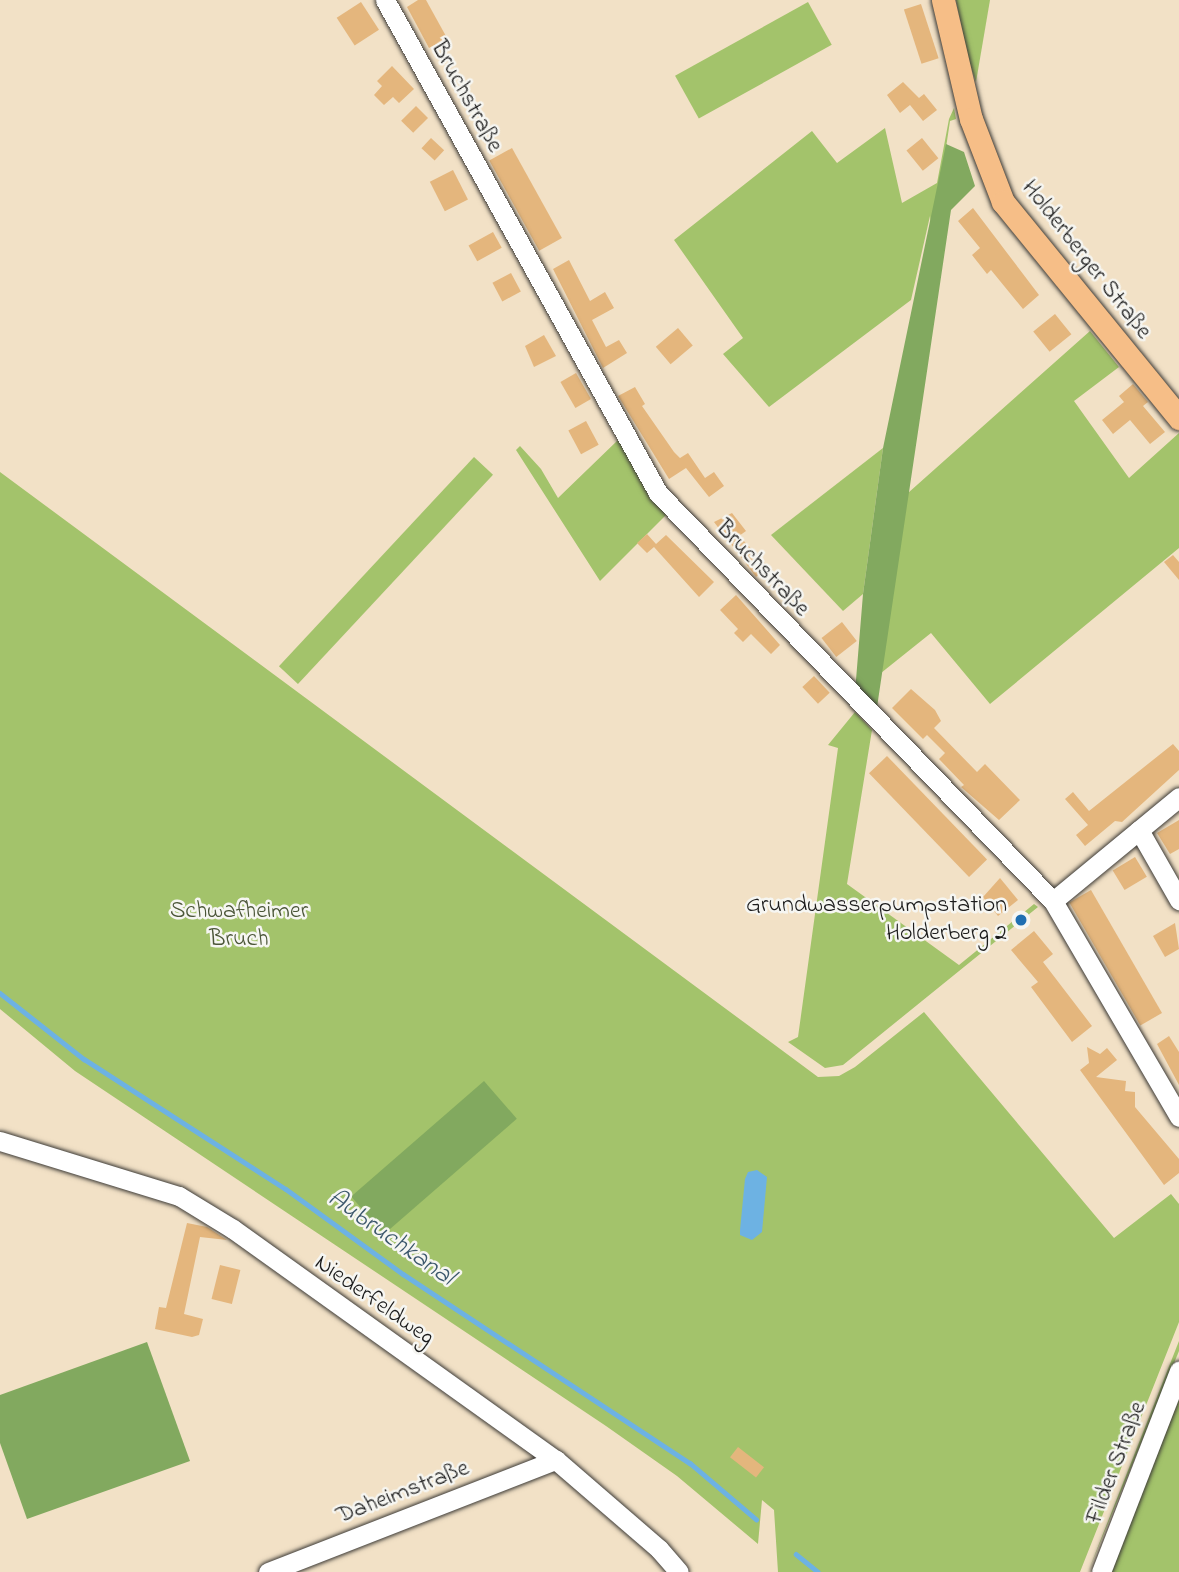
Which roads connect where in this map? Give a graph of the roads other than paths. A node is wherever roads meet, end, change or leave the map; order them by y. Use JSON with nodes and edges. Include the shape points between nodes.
{"nodes":[{"id":1,"x":385,"y":0,"type":"edge"},
{"id":2,"x":943,"y":0,"type":"edge"},
{"id":3,"x":1179,"y":418,"type":"edge"},
{"id":4,"x":1179,"y":797,"type":"edge"},
{"id":5,"x":1139,"y":830,"type":"junction"},
{"id":6,"x":1179,"y":900,"type":"edge"},
{"id":7,"x":1053,"y":901,"type":"junction"},
{"id":8,"x":1179,"y":1117,"type":"edge"},
{"id":9,"x":0,"y":1141,"type":"edge"},
{"id":10,"x":1179,"y":1371,"type":"edge"},
{"id":11,"x":556,"y":1460,"type":"junction"},
{"id":12,"x":268,"y":1572,"type":"edge"},
{"id":13,"x":680,"y":1572,"type":"edge"},
{"id":14,"x":1101,"y":1572,"type":"edge"}],
"edges":[{"from":1,"to":7,"type":"street","name":"Bruchstraße","via":[[658,494]]},
{"from":2,"to":3,"type":"main road","name":"Holderberger Straße","via":[[971,119],[1003,202]]},
{"from":4,"to":5,"type":"street"},
{"from":5,"to":6,"type":"street"},
{"from":5,"to":7,"type":"street"},
{"from":7,"to":8,"type":"street","name":"Bruchstraße"},
{"from":9,"to":11,"type":"street","name":"Niederfeldweg","via":[[179,1196],[233,1228]]},
{"from":10,"to":14,"type":"street","name":"Filder Straße"},
{"from":11,"to":12,"type":"street","name":"Daheimstraße"},
{"from":11,"to":13,"type":"street","name":"Niederfeldweg"}]}
